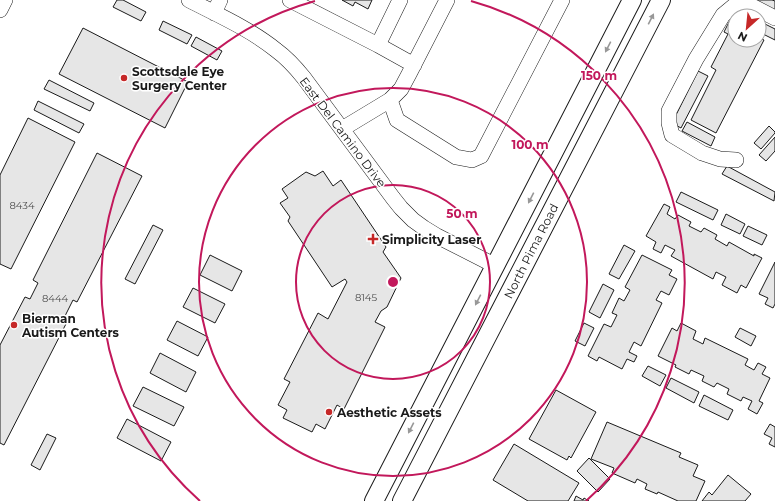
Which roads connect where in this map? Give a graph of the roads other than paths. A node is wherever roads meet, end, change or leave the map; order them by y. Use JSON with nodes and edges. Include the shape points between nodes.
{"nodes":[{"id":1,"x":5,"y":0,"type":"edge"},
{"id":2,"x":189,"y":0,"type":"edge"},
{"id":3,"x":290,"y":0,"type":"edge"},
{"id":4,"x":400,"y":0,"type":"edge"},
{"id":5,"x":447,"y":0,"type":"edge"},
{"id":6,"x":562,"y":0,"type":"edge"},
{"id":7,"x":632,"y":0,"type":"edge"},
{"id":8,"x":660,"y":0,"type":"edge"},
{"id":9,"x":217,"y":6,"type":"edge"},
{"id":10,"x":0,"y":10,"type":"edge"},
{"id":11,"x":775,"y":18,"type":"edge"},
{"id":12,"x":640,"y":39,"type":"junction"},
{"id":13,"x":378,"y":45,"type":"junction"},
{"id":14,"x":414,"y":65,"type":"junction"},
{"id":15,"x":390,"y":100,"type":"junction"},
{"id":16,"x":342,"y":129,"type":"junction"},
{"id":17,"x":736,"y":160,"type":"dead end"},
{"id":18,"x":496,"y":266,"type":"junction"},
{"id":19,"x":403,"y":498,"type":"edge"},
{"id":20,"x":374,"y":501,"type":"edge"}],
"edges":[{"from":1,"to":10,"type":"street"},
{"from":2,"to":9,"type":"street","name":"East Del Camino Drive"},
{"from":3,"to":13,"type":"street"},
{"from":4,"to":13,"type":"street"},
{"from":5,"to":14,"type":"street"},
{"from":6,"to":15,"type":"street","via":[[482,156],[472,160],[456,156],[397,120]]},
{"from":7,"to":18,"type":"main road","name":"North Pima Road","one_way":true},
{"from":12,"to":8,"type":"main road","name":"North Pima Road","one_way":true},
{"from":9,"to":16,"type":"street","name":"East Del Camino Drive","via":[[282,55],[304,78]]},
{"from":11,"to":17,"type":"street","via":[[746,3],[734,5],[723,15],[696,59],[669,112],[672,135],[702,153],[720,159]]},
{"from":12,"to":18,"type":"main road","via":[[607,80],[522,242]]},
{"from":12,"to":19,"type":"main road","name":"North Pima Road"},
{"from":13,"to":14,"type":"street"},
{"from":14,"to":15,"type":"street","via":[[401,89]]},
{"from":15,"to":16,"type":"street"},
{"from":16,"to":18,"type":"street","name":"East Del Camino Drive","via":[[393,198],[413,220],[437,236]]},
{"from":18,"to":19,"type":"main road","via":[[500,277],[497,294],[418,446]]},
{"from":18,"to":20,"type":"main road","name":"North Pima Road","one_way":true}]}
